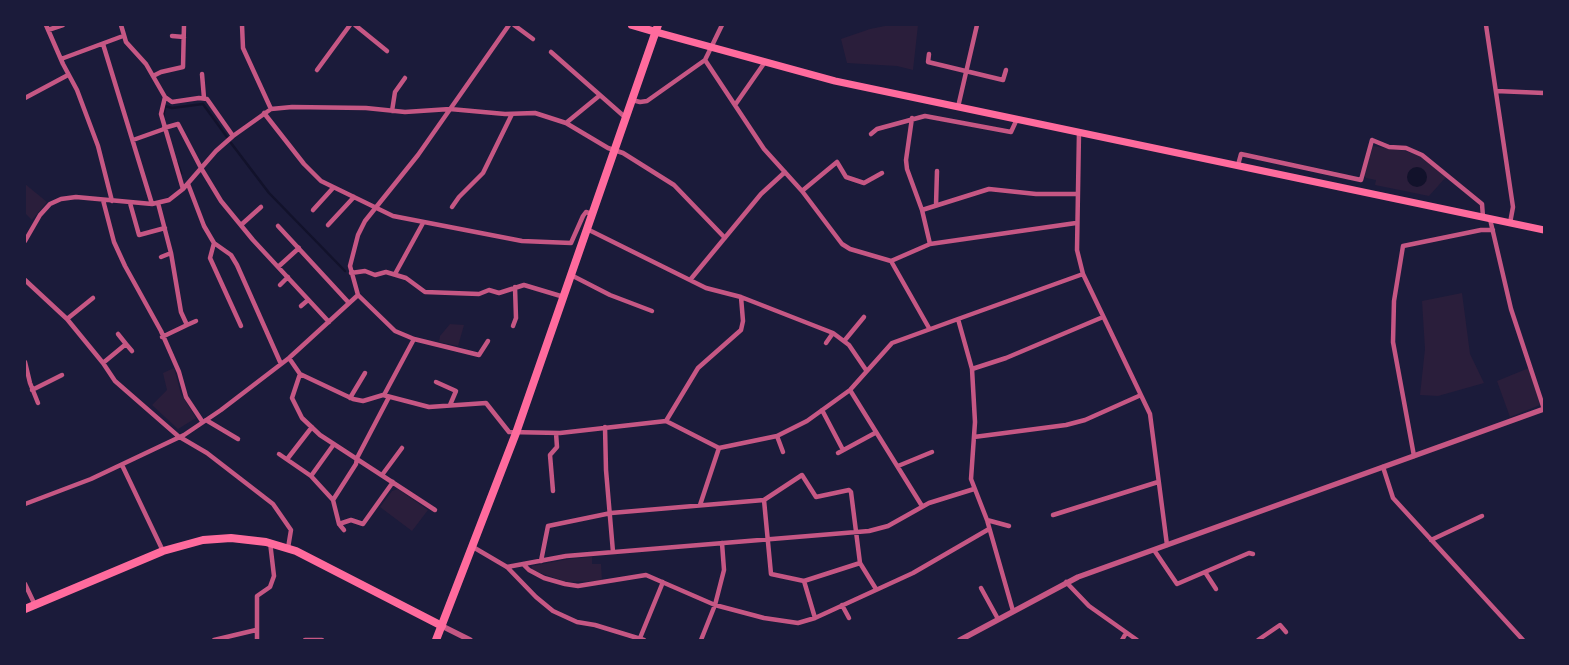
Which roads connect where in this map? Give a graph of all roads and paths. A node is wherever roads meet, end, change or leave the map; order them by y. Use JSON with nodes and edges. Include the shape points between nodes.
{"nodes":[{"id":1,"x":46,"y":25,"type":"edge"},
{"id":2,"x":63,"y":25,"type":"edge"},
{"id":3,"x":121,"y":25,"type":"edge"},
{"id":4,"x":184,"y":25,"type":"edge"},
{"id":5,"x":242,"y":25,"type":"edge"},
{"id":6,"x":350,"y":25,"type":"edge"},
{"id":7,"x":354,"y":25,"type":"edge"},
{"id":8,"x":509,"y":25,"type":"edge"},
{"id":9,"x":514,"y":25,"type":"edge"},
{"id":10,"x":632,"y":25,"type":"edge"},
{"id":11,"x":722,"y":25,"type":"edge"},
{"id":12,"x":977,"y":25,"type":"edge"},
{"id":13,"x":1486,"y":25,"type":"edge"},
{"id":14,"x":657,"y":28,"type":"edge"},
{"id":15,"x":48,"y":30,"type":"junction"},
{"id":16,"x":123,"y":36,"type":"junction"},
{"id":17,"x":172,"y":36,"type":"dead end"},
{"id":18,"x":184,"y":37,"type":"junction"},
{"id":19,"x":533,"y":39,"type":"dead end"},
{"id":20,"x":103,"y":44,"type":"junction"},
{"id":21,"x":712,"y":46,"type":"junction"},
{"id":22,"x":387,"y":51,"type":"dead end"},
{"id":23,"x":551,"y":52,"type":"dead end"},
{"id":24,"x":929,"y":54,"type":"dead end"},
{"id":25,"x":61,"y":59,"type":"junction"},
{"id":26,"x":705,"y":60,"type":"junction"},
{"id":27,"x":765,"y":62,"type":"junction"},
{"id":28,"x":318,"y":70,"type":"dead end"},
{"id":29,"x":1006,"y":70,"type":"dead end"},
{"id":30,"x":966,"y":72,"type":"junction"},
{"id":31,"x":202,"y":74,"type":"dead end"},
{"id":32,"x":68,"y":75,"type":"junction"},
{"id":33,"x":153,"y":76,"type":"junction"},
{"id":34,"x":406,"y":78,"type":"dead end"},
{"id":35,"x":1003,"y":80,"type":"junction"},
{"id":36,"x":1002,"y":87,"type":"dead end"},
{"id":37,"x":1496,"y":91,"type":"junction"},
{"id":38,"x":1544,"y":93,"type":"edge"},
{"id":39,"x":599,"y":96,"type":"junction"},
{"id":40,"x":165,"y":97,"type":"junction"},
{"id":41,"x":25,"y":98,"type":"edge"},
{"id":42,"x":204,"y":98,"type":"junction"},
{"id":43,"x":632,"y":100,"type":"junction"},
{"id":44,"x":736,"y":105,"type":"junction"},
{"id":45,"x":958,"y":106,"type":"junction"},
{"id":46,"x":270,"y":109,"type":"junction"},
{"id":47,"x":450,"y":109,"type":"junction"},
{"id":48,"x":392,"y":111,"type":"junction"},
{"id":49,"x":264,"y":113,"type":"junction"},
{"id":50,"x":512,"y":114,"type":"junction"},
{"id":51,"x":626,"y":118,"type":"junction"},
{"id":52,"x":912,"y":118,"type":"junction"},
{"id":53,"x":1017,"y":119,"type":"junction"},
{"id":54,"x":566,"y":123,"type":"junction"},
{"id":55,"x":164,"y":129,"type":"junction"},
{"id":56,"x":1079,"y":132,"type":"junction"},
{"id":57,"x":871,"y":134,"type":"dead end"},
{"id":58,"x":233,"y":136,"type":"junction"},
{"id":59,"x":132,"y":140,"type":"junction"},
{"id":60,"x":614,"y":150,"type":"junction"},
{"id":61,"x":1238,"y":166,"type":"junction"},
{"id":62,"x":201,"y":168,"type":"junction"},
{"id":63,"x":937,"y":171,"type":"dead end"},
{"id":64,"x":785,"y":172,"type":"junction"},
{"id":65,"x":882,"y":173,"type":"dead end"},
{"id":66,"x":188,"y":184,"type":"junction"},
{"id":67,"x":333,"y":188,"type":"junction"},
{"id":68,"x":183,"y":189,"type":"junction"},
{"id":69,"x":802,"y":191,"type":"junction"},
{"id":70,"x":1077,"y":194,"type":"junction"},
{"id":71,"x":354,"y":198,"type":"junction"},
{"id":72,"x":103,"y":200,"type":"junction"},
{"id":73,"x":112,"y":201,"type":"junction"},
{"id":74,"x":130,"y":203,"type":"junction"},
{"id":75,"x":158,"y":203,"type":"junction"},
{"id":76,"x":152,"y":204,"type":"junction"},
{"id":77,"x":936,"y":205,"type":"junction"},
{"id":78,"x":261,"y":207,"type":"dead end"},
{"id":79,"x":375,"y":207,"type":"junction"},
{"id":80,"x":452,"y":207,"type":"dead end"},
{"id":81,"x":313,"y":210,"type":"dead end"},
{"id":82,"x":922,"y":210,"type":"junction"},
{"id":83,"x":592,"y":214,"type":"junction"},
{"id":84,"x":1487,"y":218,"type":"junction"},
{"id":85,"x":423,"y":223,"type":"junction"},
{"id":86,"x":1076,"y":223,"type":"junction"},
{"id":87,"x":1510,"y":223,"type":"junction"},
{"id":88,"x":241,"y":225,"type":"junction"},
{"id":89,"x":331,"y":225,"type":"dead end"},
{"id":90,"x":278,"y":226,"type":"dead end"},
{"id":91,"x":165,"y":228,"type":"junction"},
{"id":92,"x":587,"y":229,"type":"junction"},
{"id":93,"x":1493,"y":230,"type":"junction"},
{"id":94,"x":1544,"y":230,"type":"edge"},
{"id":95,"x":725,"y":238,"type":"junction"},
{"id":96,"x":25,"y":241,"type":"edge"},
{"id":97,"x":214,"y":243,"type":"junction"},
{"id":98,"x":930,"y":244,"type":"junction"},
{"id":99,"x":299,"y":248,"type":"junction"},
{"id":100,"x":171,"y":252,"type":"junction"},
{"id":101,"x":161,"y":257,"type":"dead end"},
{"id":102,"x":891,"y":261,"type":"junction"},
{"id":103,"x":278,"y":267,"type":"junction"},
{"id":104,"x":351,"y":273,"type":"junction"},
{"id":105,"x":395,"y":274,"type":"junction"},
{"id":106,"x":1083,"y":274,"type":"junction"},
{"id":107,"x":571,"y":276,"type":"junction"},
{"id":108,"x":288,"y":277,"type":"junction"},
{"id":109,"x":690,"y":280,"type":"junction"},
{"id":110,"x":27,"y":282,"type":"edge"},
{"id":111,"x":280,"y":285,"type":"dead end"},
{"id":112,"x":515,"y":287,"type":"junction"},
{"id":113,"x":25,"y":291,"type":"edge"},
{"id":114,"x":358,"y":295,"type":"junction"},
{"id":115,"x":564,"y":296,"type":"junction"},
{"id":116,"x":741,"y":297,"type":"junction"},
{"id":117,"x":93,"y":298,"type":"dead end"},
{"id":118,"x":308,"y":300,"type":"junction"},
{"id":119,"x":349,"y":303,"type":"junction"},
{"id":120,"x":301,"y":306,"type":"dead end"},
{"id":121,"x":652,"y":311,"type":"dead end"},
{"id":122,"x":864,"y":317,"type":"dead end"},
{"id":123,"x":1103,"y":317,"type":"junction"},
{"id":124,"x":958,"y":319,"type":"junction"},
{"id":125,"x":67,"y":320,"type":"junction"},
{"id":126,"x":196,"y":321,"type":"dead end"},
{"id":127,"x":329,"y":322,"type":"junction"},
{"id":128,"x":187,"y":325,"type":"junction"},
{"id":129,"x":241,"y":326,"type":"dead end"},
{"id":130,"x":514,"y":326,"type":"dead end"},
{"id":131,"x":929,"y":328,"type":"junction"},
{"id":132,"x":833,"y":333,"type":"junction"},
{"id":133,"x":118,"y":334,"type":"dead end"},
{"id":134,"x":162,"y":337,"type":"junction"},
{"id":135,"x":414,"y":339,"type":"junction"},
{"id":136,"x":845,"y":340,"type":"junction"},
{"id":137,"x":488,"y":341,"type":"dead end"},
{"id":138,"x":826,"y":343,"type":"dead end"},
{"id":139,"x":126,"y":344,"type":"junction"},
{"id":140,"x":132,"y":351,"type":"dead end"},
{"id":141,"x":289,"y":358,"type":"junction"},
{"id":142,"x":25,"y":362,"type":"edge"},
{"id":143,"x":103,"y":363,"type":"junction"},
{"id":144,"x":282,"y":364,"type":"junction"},
{"id":145,"x":972,"y":369,"type":"junction"},
{"id":146,"x":866,"y":370,"type":"junction"},
{"id":147,"x":365,"y":373,"type":"dead end"},
{"id":148,"x":300,"y":374,"type":"junction"},
{"id":149,"x":62,"y":375,"type":"dead end"},
{"id":150,"x":436,"y":382,"type":"dead end"},
{"id":151,"x":32,"y":390,"type":"junction"},
{"id":152,"x":850,"y":390,"type":"junction"},
{"id":153,"x":1141,"y":395,"type":"junction"},
{"id":154,"x":387,"y":396,"type":"junction"},
{"id":155,"x":350,"y":398,"type":"junction"},
{"id":156,"x":38,"y":403,"type":"dead end"},
{"id":157,"x":450,"y":405,"type":"junction"},
{"id":158,"x":1544,"y":409,"type":"edge"},
{"id":159,"x":822,"y":410,"type":"junction"},
{"id":160,"x":204,"y":421,"type":"junction"},
{"id":161,"x":666,"y":421,"type":"junction"},
{"id":162,"x":312,"y":427,"type":"junction"},
{"id":163,"x":605,"y":427,"type":"junction"},
{"id":164,"x":516,"y":433,"type":"junction"},
{"id":165,"x":556,"y":433,"type":"junction"},
{"id":166,"x":875,"y":434,"type":"junction"},
{"id":167,"x":178,"y":436,"type":"junction"},
{"id":168,"x":776,"y":436,"type":"junction"},
{"id":169,"x":974,"y":437,"type":"junction"},
{"id":170,"x":238,"y":439,"type":"dead end"},
{"id":171,"x":334,"y":444,"type":"junction"},
{"id":172,"x":402,"y":448,"type":"dead end"},
{"id":173,"x":719,"y":448,"type":"junction"},
{"id":174,"x":843,"y":450,"type":"junction"},
{"id":175,"x":784,"y":452,"type":"dead end"},
{"id":176,"x":932,"y":452,"type":"dead end"},
{"id":177,"x":838,"y":453,"type":"dead end"},
{"id":178,"x":279,"y":454,"type":"dead end"},
{"id":179,"x":1414,"y":456,"type":"junction"},
{"id":180,"x":288,"y":458,"type":"junction"},
{"id":181,"x":356,"y":458,"type":"junction"},
{"id":182,"x":122,"y":465,"type":"junction"},
{"id":183,"x":898,"y":466,"type":"junction"},
{"id":184,"x":1383,"y":467,"type":"junction"},
{"id":185,"x":382,"y":475,"type":"junction"},
{"id":186,"x":311,"y":476,"type":"junction"},
{"id":187,"x":393,"y":482,"type":"junction"},
{"id":188,"x":1158,"y":482,"type":"junction"},
{"id":189,"x":974,"y":489,"type":"junction"},
{"id":190,"x":553,"y":492,"type":"dead end"},
{"id":191,"x":333,"y":500,"type":"junction"},
{"id":192,"x":764,"y":500,"type":"junction"},
{"id":193,"x":25,"y":504,"type":"edge"},
{"id":194,"x":700,"y":505,"type":"junction"},
{"id":195,"x":922,"y":506,"type":"junction"},
{"id":196,"x":435,"y":510,"type":"dead end"},
{"id":197,"x":611,"y":513,"type":"junction"},
{"id":198,"x":1053,"y":515,"type":"dead end"},
{"id":199,"x":1482,"y":516,"type":"dead end"},
{"id":200,"x":987,"y":520,"type":"junction"},
{"id":201,"x":339,"y":524,"type":"junction"},
{"id":202,"x":1009,"y":526,"type":"dead end"},
{"id":203,"x":990,"y":529,"type":"junction"},
{"id":204,"x":344,"y":530,"type":"dead end"},
{"id":205,"x":857,"y":532,"type":"junction"},
{"id":206,"x":767,"y":540,"type":"junction"},
{"id":207,"x":1431,"y":540,"type":"junction"},
{"id":208,"x":270,"y":542,"type":"junction"},
{"id":209,"x":722,"y":543,"type":"junction"},
{"id":210,"x":1167,"y":545,"type":"junction"},
{"id":211,"x":288,"y":548,"type":"junction"},
{"id":212,"x":473,"y":548,"type":"junction"},
{"id":213,"x":1154,"y":550,"type":"junction"},
{"id":214,"x":164,"y":551,"type":"junction"},
{"id":215,"x":613,"y":552,"type":"junction"},
{"id":216,"x":1253,"y":554,"type":"dead end"},
{"id":217,"x":541,"y":561,"type":"junction"},
{"id":218,"x":860,"y":563,"type":"junction"},
{"id":219,"x":524,"y":565,"type":"junction"},
{"id":220,"x":507,"y":567,"type":"junction"},
{"id":221,"x":1206,"y":572,"type":"junction"},
{"id":222,"x":804,"y":581,"type":"junction"},
{"id":223,"x":664,"y":582,"type":"junction"},
{"id":224,"x":1066,"y":582,"type":"junction"},
{"id":225,"x":25,"y":584,"type":"edge"},
{"id":226,"x":981,"y":588,"type":"dead end"},
{"id":227,"x":876,"y":589,"type":"junction"},
{"id":228,"x":1216,"y":590,"type":"dead end"},
{"id":229,"x":35,"y":605,"type":"junction"},
{"id":230,"x":715,"y":605,"type":"junction"},
{"id":231,"x":842,"y":605,"type":"junction"},
{"id":232,"x":25,"y":609,"type":"edge"},
{"id":233,"x":1013,"y":611,"type":"junction"},
{"id":234,"x":815,"y":618,"type":"junction"},
{"id":235,"x":849,"y":618,"type":"dead end"},
{"id":236,"x":998,"y":619,"type":"junction"},
{"id":237,"x":442,"y":626,"type":"junction"},
{"id":238,"x":256,"y":630,"type":"junction"},
{"id":239,"x":1286,"y":632,"type":"dead end"},
{"id":240,"x":1126,"y":633,"type":"junction"},
{"id":241,"x":642,"y":639,"type":"edge"},
{"id":242,"x":214,"y":640,"type":"edge"},
{"id":243,"x":257,"y":640,"type":"edge"},
{"id":244,"x":305,"y":640,"type":"edge"},
{"id":245,"x":322,"y":640,"type":"edge"},
{"id":246,"x":436,"y":640,"type":"edge"},
{"id":247,"x":470,"y":640,"type":"edge"},
{"id":248,"x":700,"y":640,"type":"edge"},
{"id":249,"x":960,"y":640,"type":"edge"},
{"id":250,"x":1122,"y":640,"type":"edge"},
{"id":251,"x":1137,"y":640,"type":"edge"},
{"id":252,"x":1258,"y":640,"type":"edge"},
{"id":253,"x":1523,"y":640,"type":"edge"}],
"edges":[{"from":1,"to":15,"type":"street"},
{"from":2,"to":15,"type":"street"},
{"from":3,"to":16,"type":"street"},
{"from":4,"to":18,"type":"street"},
{"from":5,"to":46,"type":"street","via":[[244,48]]},
{"from":6,"to":28,"type":"street"},
{"from":7,"to":22,"type":"street"},
{"from":8,"to":47,"type":"street"},
{"from":9,"to":19,"type":"street"},
{"from":10,"to":14,"type":"main road"},
{"from":11,"to":21,"type":"street"},
{"from":12,"to":30,"type":"street"},
{"from":13,"to":37,"type":"street"},
{"from":14,"to":21,"type":"main road"},
{"from":14,"to":43,"type":"main road"},
{"from":15,"to":25,"type":"street"},
{"from":16,"to":20,"type":"street"},
{"from":16,"to":33,"type":"street"},
{"from":17,"to":18,"type":"street"},
{"from":18,"to":33,"type":"street","via":[[183,67]]},
{"from":20,"to":25,"type":"street"},
{"from":20,"to":59,"type":"street"},
{"from":21,"to":26,"type":"street"},
{"from":21,"to":27,"type":"main road"},
{"from":23,"to":39,"type":"street"},
{"from":24,"to":30,"type":"street","via":[[927,64]]},
{"from":25,"to":32,"type":"street"},
{"from":26,"to":43,"type":"street","via":[[648,101]]},
{"from":26,"to":44,"type":"street"},
{"from":27,"to":44,"type":"street"},
{"from":27,"to":45,"type":"main road","via":[[835,81]]},
{"from":29,"to":35,"type":"street"},
{"from":30,"to":35,"type":"street"},
{"from":30,"to":45,"type":"street"},
{"from":31,"to":42,"type":"street"},
{"from":32,"to":41,"type":"street"},
{"from":32,"to":73,"type":"street","via":[[77,90]]},
{"from":33,"to":40,"type":"street"},
{"from":34,"to":48,"type":"street","via":[[395,92]]},
{"from":35,"to":36,"type":"street"},
{"from":37,"to":38,"type":"street"},
{"from":37,"to":87,"type":"street","via":[[1513,207]]},
{"from":39,"to":51,"type":"street"},
{"from":39,"to":54,"type":"street"},
{"from":40,"to":42,"type":"street","via":[[172,102]]},
{"from":40,"to":55,"type":"street","via":[[160,114]]},
{"from":42,"to":58,"type":"street"},
{"from":43,"to":51,"type":"main road"},
{"from":44,"to":64,"type":"street","via":[[764,149]]},
{"from":45,"to":53,"type":"main road"},
{"from":46,"to":48,"type":"street"},
{"from":46,"to":49,"type":"street"},
{"from":47,"to":48,"type":"street"},
{"from":47,"to":50,"type":"street"},
{"from":47,"to":79,"type":"street","via":[[418,155]]},
{"from":49,"to":58,"type":"street"},
{"from":49,"to":67,"type":"street","via":[[310,171]]},
{"from":50,"to":54,"type":"street","via":[[535,113]]},
{"from":50,"to":80,"type":"street","via":[[483,173]]},
{"from":51,"to":60,"type":"main road"},
{"from":52,"to":53,"type":"street","via":[[935,117],[1011,132]]},
{"from":52,"to":57,"type":"street"},
{"from":52,"to":82,"type":"street","via":[[906,160]]},
{"from":53,"to":56,"type":"main road"},
{"from":54,"to":60,"type":"street"},
{"from":55,"to":59,"type":"street"},
{"from":55,"to":62,"type":"street","via":[[178,124]]},
{"from":55,"to":68,"type":"street"},
{"from":56,"to":61,"type":"main road"},
{"from":56,"to":70,"type":"street"},
{"from":58,"to":62,"type":"street"},
{"from":59,"to":76,"type":"street"},
{"from":60,"to":83,"type":"main road"},
{"from":60,"to":95,"type":"street","via":[[674,185]]},
{"from":61,"to":84,"type":"main road"},
{"from":61,"to":84,"type":"street","via":[[1241,154],[1361,180],[1372,140],[1422,155],[1482,204]]},
{"from":62,"to":66,"type":"street"},
{"from":62,"to":88,"type":"street"},
{"from":63,"to":77,"type":"street"},
{"from":64,"to":69,"type":"street"},
{"from":64,"to":95,"type":"street","via":[[761,194]]},
{"from":65,"to":69,"type":"street","via":[[873,175],[864,183],[846,177],[839,160]]},
{"from":66,"to":68,"type":"street"},
{"from":66,"to":97,"type":"street"},
{"from":67,"to":71,"type":"street"},
{"from":67,"to":81,"type":"street"},
{"from":68,"to":75,"type":"street","via":[[169,200]]},
{"from":69,"to":102,"type":"street","via":[[842,244],[850,250]]},
{"from":70,"to":77,"type":"street","via":[[989,189]]},
{"from":70,"to":86,"type":"street"},
{"from":71,"to":79,"type":"street"},
{"from":71,"to":89,"type":"street"},
{"from":72,"to":73,"type":"street"},
{"from":72,"to":96,"type":"street","via":[[76,197],[50,204]]},
{"from":72,"to":134,"type":"street","via":[[114,242]]},
{"from":73,"to":74,"type":"street"},
{"from":74,"to":76,"type":"street"},
{"from":74,"to":91,"type":"street","via":[[139,236]]},
{"from":75,"to":76,"type":"street"},
{"from":75,"to":91,"type":"street"},
{"from":77,"to":82,"type":"street"},
{"from":78,"to":88,"type":"street"},
{"from":79,"to":85,"type":"street","via":[[393,216]]},
{"from":79,"to":104,"type":"street","via":[[358,235]]},
{"from":82,"to":98,"type":"street"},
{"from":83,"to":85,"type":"street","via":[[586,212],[583,216],[572,243],[522,241]]},
{"from":83,"to":92,"type":"main road"},
{"from":84,"to":87,"type":"main road"},
{"from":84,"to":93,"type":"street"},
{"from":85,"to":105,"type":"street"},
{"from":86,"to":98,"type":"street"},
{"from":86,"to":106,"type":"street","via":[[1077,250]]},
{"from":87,"to":94,"type":"main road"},
{"from":88,"to":103,"type":"street"},
{"from":90,"to":99,"type":"street"},
{"from":91,"to":100,"type":"street"},
{"from":92,"to":107,"type":"main road"},
{"from":92,"to":109,"type":"street"},
{"from":93,"to":158,"type":"street","via":[[1511,310]]},
{"from":93,"to":179,"type":"street","via":[[1403,246],[1394,301],[1393,342]]},
{"from":95,"to":109,"type":"street"},
{"from":97,"to":129,"type":"street","via":[[210,258]]},
{"from":97,"to":144,"type":"street","via":[[237,265]]},
{"from":98,"to":102,"type":"street"},
{"from":99,"to":103,"type":"street"},
{"from":99,"to":119,"type":"street"},
{"from":100,"to":101,"type":"street"},
{"from":100,"to":128,"type":"street","via":[[178,299]]},
{"from":102,"to":131,"type":"street"},
{"from":103,"to":108,"type":"street"},
{"from":104,"to":105,"type":"street"},
{"from":104,"to":114,"type":"street"},
{"from":105,"to":112,"type":"street","via":[[425,292],[479,294],[489,290],[499,293]]},
{"from":106,"to":123,"type":"street"},
{"from":106,"to":124,"type":"street"},
{"from":107,"to":115,"type":"main road"},
{"from":107,"to":121,"type":"street"},
{"from":108,"to":111,"type":"street"},
{"from":108,"to":118,"type":"street"},
{"from":109,"to":116,"type":"street","via":[[706,288]]},
{"from":110,"to":113,"type":"street"},
{"from":110,"to":125,"type":"street"},
{"from":112,"to":115,"type":"street","via":[[524,285]]},
{"from":112,"to":130,"type":"street"},
{"from":114,"to":119,"type":"street"},
{"from":114,"to":135,"type":"street","via":[[395,331]]},
{"from":115,"to":164,"type":"main road"},
{"from":116,"to":132,"type":"street"},
{"from":116,"to":161,"type":"street","via":[[744,321],[741,330],[698,368]]},
{"from":117,"to":125,"type":"street"},
{"from":118,"to":120,"type":"street"},
{"from":118,"to":127,"type":"street"},
{"from":119,"to":127,"type":"street"},
{"from":122,"to":136,"type":"street"},
{"from":123,"to":145,"type":"street"},
{"from":123,"to":153,"type":"street"},
{"from":124,"to":131,"type":"street"},
{"from":124,"to":145,"type":"street"},
{"from":125,"to":143,"type":"street"},
{"from":126,"to":128,"type":"street"},
{"from":127,"to":141,"type":"street"},
{"from":128,"to":134,"type":"street"},
{"from":131,"to":146,"type":"street","via":[[892,343]]},
{"from":132,"to":136,"type":"street"},
{"from":132,"to":138,"type":"street"},
{"from":133,"to":139,"type":"street"},
{"from":134,"to":160,"type":"street","via":[[179,372],[186,396]]},
{"from":135,"to":137,"type":"street","via":[[479,355]]},
{"from":135,"to":154,"type":"street"},
{"from":136,"to":146,"type":"street"},
{"from":139,"to":140,"type":"street"},
{"from":139,"to":143,"type":"street"},
{"from":141,"to":144,"type":"street"},
{"from":141,"to":148,"type":"street"},
{"from":142,"to":151,"type":"street"},
{"from":143,"to":167,"type":"street","via":[[115,380]]},
{"from":144,"to":160,"type":"street"},
{"from":145,"to":169,"type":"street"},
{"from":146,"to":152,"type":"street"},
{"from":147,"to":155,"type":"street"},
{"from":148,"to":155,"type":"street"},
{"from":148,"to":162,"type":"street","via":[[292,398],[302,418]]},
{"from":149,"to":151,"type":"street"},
{"from":150,"to":157,"type":"street","via":[[456,391]]},
{"from":151,"to":156,"type":"street"},
{"from":152,"to":159,"type":"street"},
{"from":152,"to":166,"type":"street"},
{"from":153,"to":169,"type":"street","via":[[1066,426]]},
{"from":153,"to":188,"type":"street","via":[[1150,414]]},
{"from":154,"to":155,"type":"street","via":[[363,400]]},
{"from":154,"to":157,"type":"street","via":[[429,407]]},
{"from":154,"to":181,"type":"street"},
{"from":157,"to":164,"type":"street","via":[[486,403],[504,428]]},
{"from":158,"to":179,"type":"street"},
{"from":159,"to":168,"type":"street"},
{"from":159,"to":174,"type":"street"},
{"from":160,"to":167,"type":"street"},
{"from":160,"to":170,"type":"street"},
{"from":161,"to":163,"type":"street"},
{"from":161,"to":173,"type":"street"},
{"from":162,"to":171,"type":"street"},
{"from":162,"to":180,"type":"street"},
{"from":163,"to":165,"type":"street"},
{"from":163,"to":197,"type":"street"},
{"from":164,"to":165,"type":"street"},
{"from":164,"to":212,"type":"main road"},
{"from":165,"to":190,"type":"street","via":[[557,447],[550,455]]},
{"from":166,"to":174,"type":"street"},
{"from":166,"to":183,"type":"street"},
{"from":167,"to":182,"type":"street"},
{"from":167,"to":211,"type":"street","via":[[214,458],[273,504],[291,530]]},
{"from":168,"to":173,"type":"street"},
{"from":168,"to":175,"type":"street"},
{"from":169,"to":189,"type":"street","via":[[970,479]]},
{"from":171,"to":181,"type":"street"},
{"from":171,"to":186,"type":"street"},
{"from":172,"to":185,"type":"street"},
{"from":173,"to":194,"type":"street"},
{"from":174,"to":177,"type":"street"},
{"from":176,"to":183,"type":"street"},
{"from":178,"to":180,"type":"street"},
{"from":179,"to":184,"type":"street"},
{"from":180,"to":186,"type":"street"},
{"from":181,"to":185,"type":"street"},
{"from":181,"to":191,"type":"street","via":[[356,464]]},
{"from":182,"to":193,"type":"street"},
{"from":182,"to":214,"type":"street"},
{"from":183,"to":195,"type":"street"},
{"from":184,"to":207,"type":"street","via":[[1394,498]]},
{"from":184,"to":210,"type":"street"},
{"from":185,"to":187,"type":"street"},
{"from":186,"to":191,"type":"street"},
{"from":187,"to":196,"type":"street"},
{"from":187,"to":201,"type":"street","via":[[363,524],[351,520]]},
{"from":188,"to":198,"type":"street"},
{"from":188,"to":210,"type":"street"},
{"from":189,"to":195,"type":"street"},
{"from":189,"to":200,"type":"street"},
{"from":191,"to":201,"type":"street"},
{"from":192,"to":194,"type":"street"},
{"from":192,"to":205,"type":"street","via":[[802,475],[816,497],[848,490],[852,492]]},
{"from":192,"to":206,"type":"street"},
{"from":194,"to":197,"type":"street"},
{"from":195,"to":205,"type":"street","via":[[888,526]]},
{"from":197,"to":215,"type":"street"},
{"from":197,"to":217,"type":"street","via":[[548,526]]},
{"from":199,"to":207,"type":"street"},
{"from":200,"to":202,"type":"street"},
{"from":200,"to":203,"type":"street"},
{"from":201,"to":204,"type":"street"},
{"from":203,"to":227,"type":"street","via":[[920,570]]},
{"from":203,"to":233,"type":"street"},
{"from":205,"to":206,"type":"street"},
{"from":205,"to":218,"type":"street"},
{"from":206,"to":209,"type":"street"},
{"from":206,"to":222,"type":"street","via":[[770,574]]},
{"from":207,"to":253,"type":"street"},
{"from":208,"to":211,"type":"main road"},
{"from":208,"to":214,"type":"main road","via":[[217,538]]},
{"from":208,"to":238,"type":"street","via":[[274,576],[270,587],[258,596]]},
{"from":209,"to":215,"type":"street"},
{"from":209,"to":230,"type":"street","via":[[724,570]]},
{"from":210,"to":213,"type":"street"},
{"from":211,"to":237,"type":"main road"},
{"from":212,"to":220,"type":"street"},
{"from":212,"to":237,"type":"main road"},
{"from":213,"to":221,"type":"street","via":[[1177,584]]},
{"from":213,"to":224,"type":"street"},
{"from":214,"to":229,"type":"main road"},
{"from":215,"to":217,"type":"street"},
{"from":216,"to":221,"type":"street","via":[[1248,553]]},
{"from":217,"to":219,"type":"street"},
{"from":218,"to":222,"type":"street"},
{"from":218,"to":227,"type":"street"},
{"from":219,"to":220,"type":"street"},
{"from":219,"to":223,"type":"street","via":[[535,574],[565,584],[646,575]]},
{"from":220,"to":241,"type":"street","via":[[531,593],[554,611],[577,622]]},
{"from":221,"to":228,"type":"street"},
{"from":222,"to":234,"type":"street"},
{"from":223,"to":230,"type":"street"},
{"from":223,"to":241,"type":"street"},
{"from":224,"to":233,"type":"street"},
{"from":224,"to":240,"type":"street","via":[[1089,606]]},
{"from":225,"to":229,"type":"street"},
{"from":226,"to":236,"type":"street"},
{"from":227,"to":231,"type":"street"},
{"from":229,"to":232,"type":"main road"},
{"from":230,"to":234,"type":"street","via":[[798,623]]},
{"from":230,"to":248,"type":"street"},
{"from":231,"to":234,"type":"street"},
{"from":231,"to":235,"type":"street"},
{"from":233,"to":236,"type":"street"},
{"from":236,"to":249,"type":"street"},
{"from":237,"to":246,"type":"main road"},
{"from":237,"to":247,"type":"street"},
{"from":238,"to":242,"type":"street"},
{"from":238,"to":243,"type":"street"},
{"from":239,"to":252,"type":"street","via":[[1280,625]]},
{"from":240,"to":250,"type":"street"},
{"from":240,"to":251,"type":"street"},
{"from":244,"to":245,"type":"street"}]}
